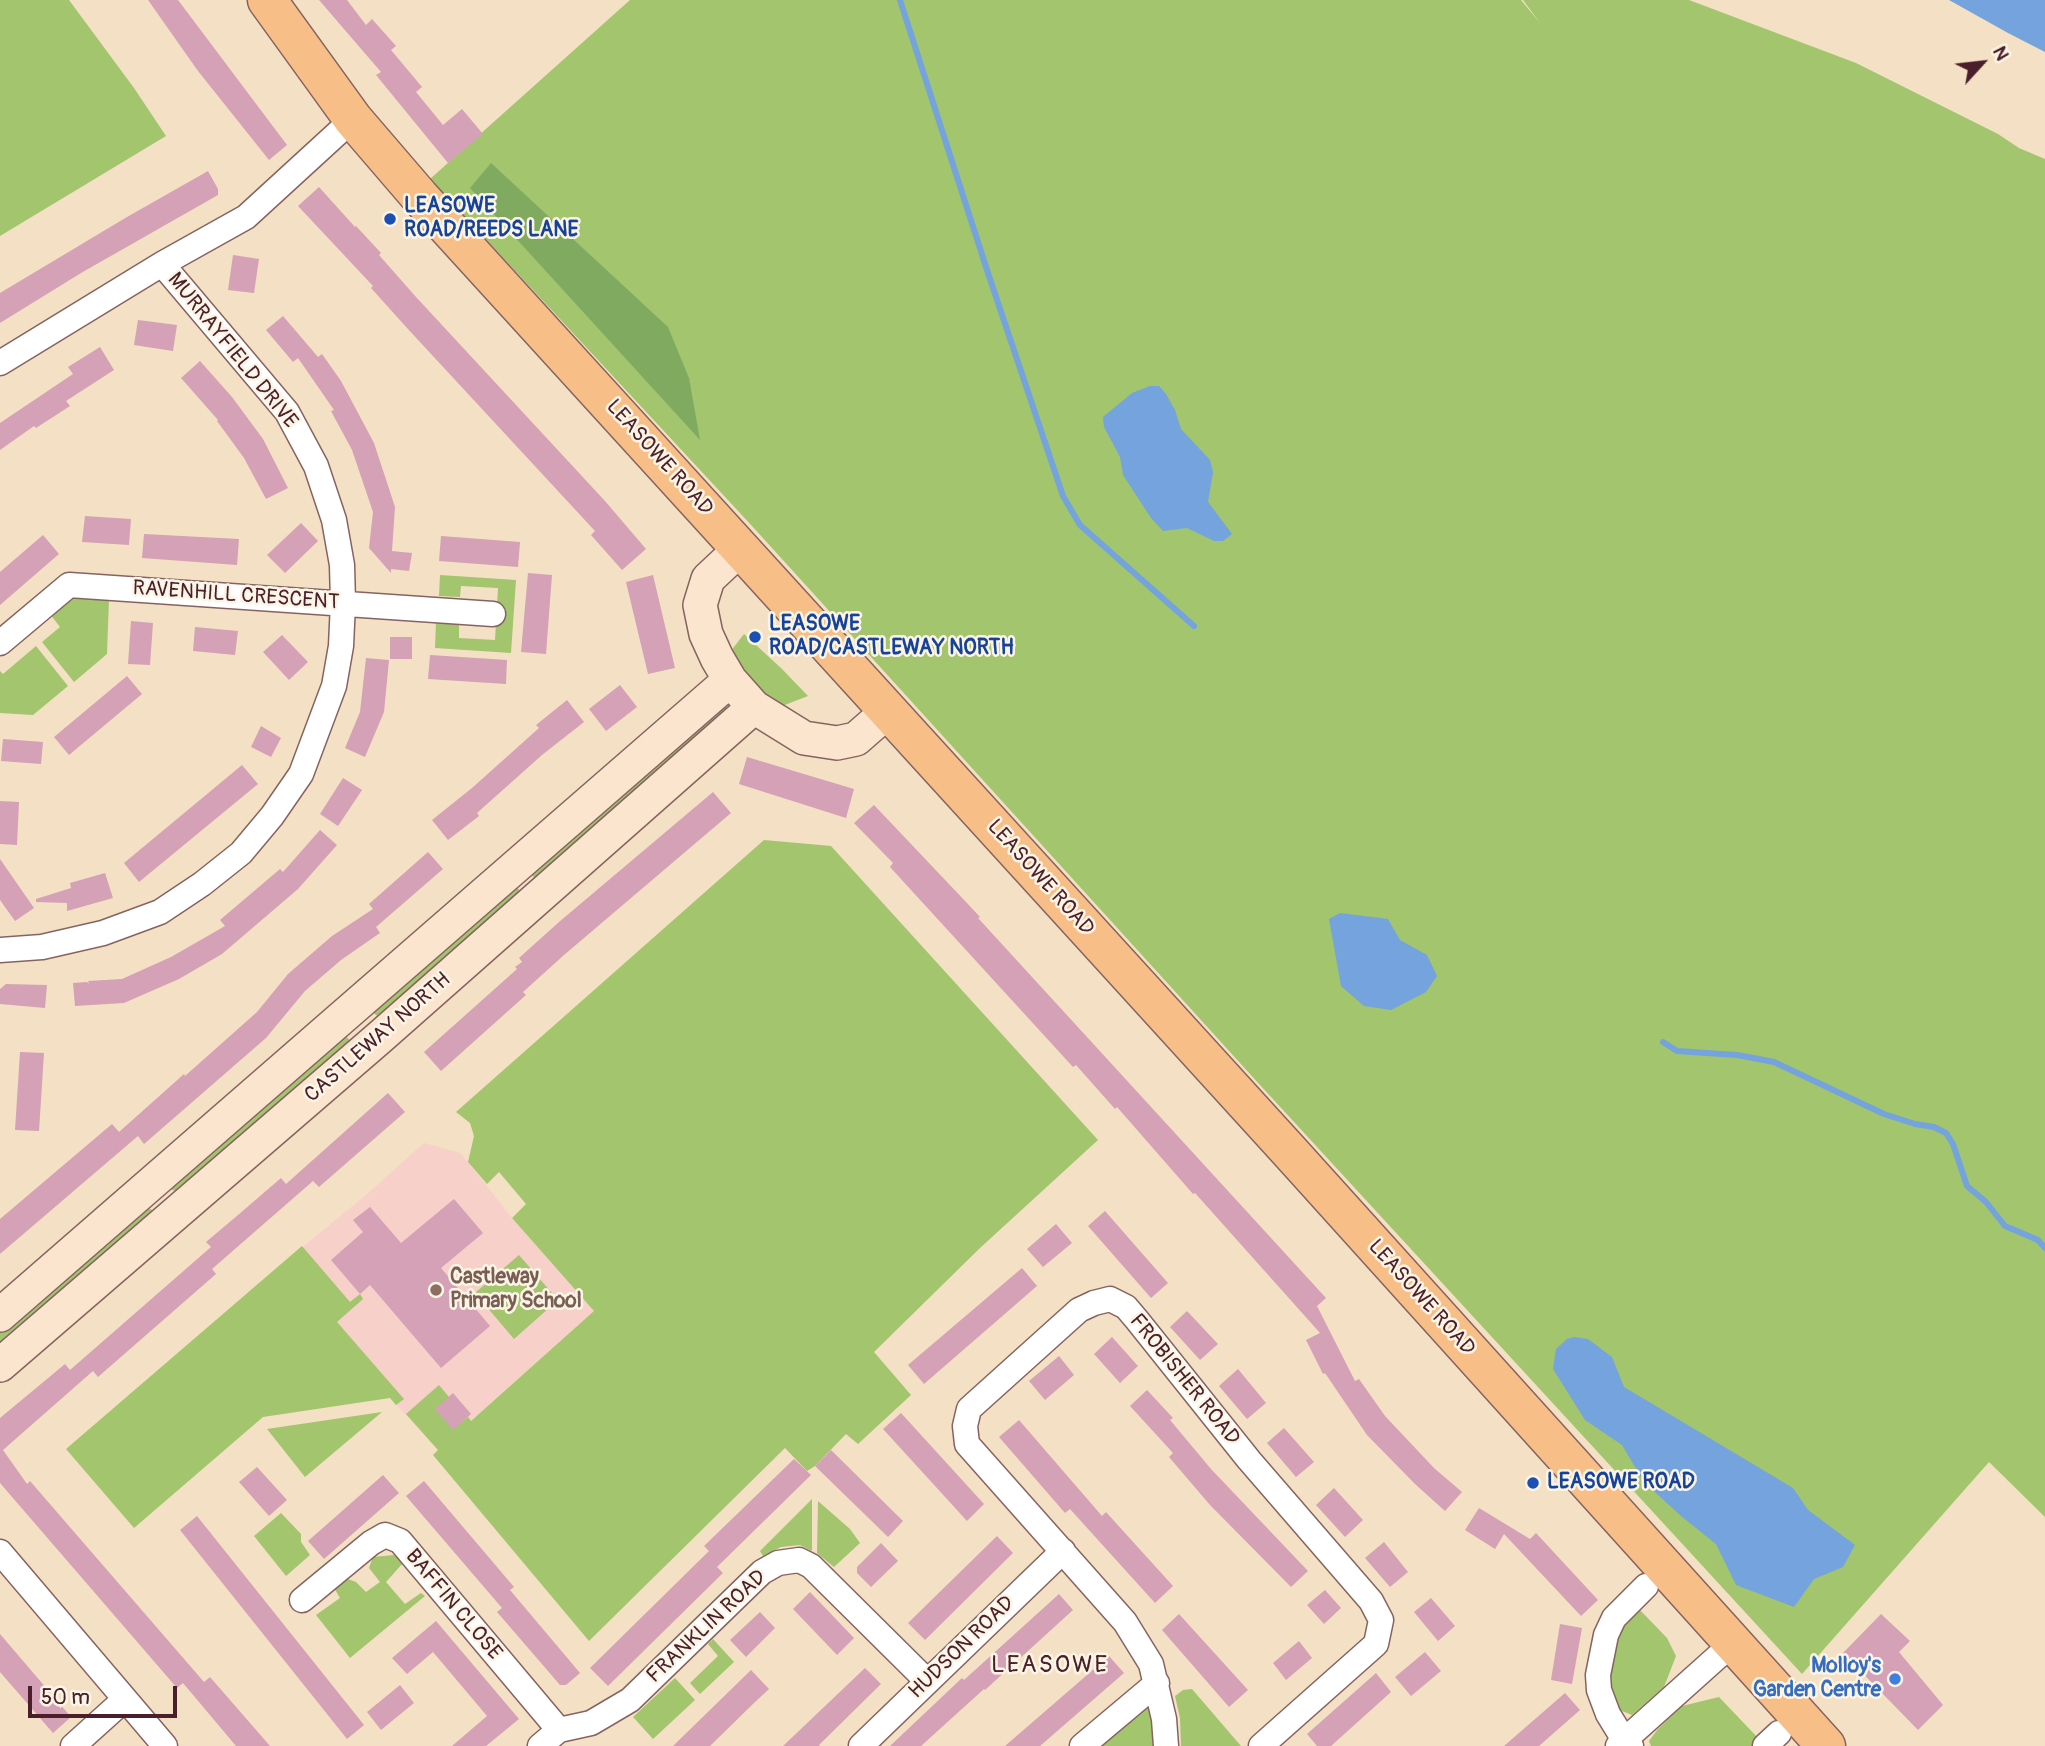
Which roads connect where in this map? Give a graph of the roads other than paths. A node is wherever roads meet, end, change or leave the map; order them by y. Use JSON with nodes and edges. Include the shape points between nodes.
{"nodes":[{"id":1,"x":237,"y":0,"type":"edge"},
{"id":2,"x":267,"y":0,"type":"edge"},
{"id":3,"x":345,"y":126,"type":"junction"},
{"id":4,"x":162,"y":264,"type":"junction"},
{"id":5,"x":0,"y":363,"type":"edge"},
{"id":6,"x":731,"y":557,"type":"junction"},
{"id":7,"x":343,"y":603,"type":"junction"},
{"id":8,"x":493,"y":614,"type":"dead end"},
{"id":9,"x":0,"y":643,"type":"edge"},
{"id":10,"x":730,"y":680,"type":"junction"},
{"id":11,"x":754,"y":707,"type":"junction"},
{"id":12,"x":879,"y":720,"type":"junction"},
{"id":13,"x":512,"y":870,"type":"junction"},
{"id":14,"x":537,"y":898,"type":"junction"},
{"id":15,"x":0,"y":950,"type":"edge"},
{"id":16,"x":353,"y":1008,"type":"junction"},
{"id":17,"x":379,"y":1038,"type":"junction"},
{"id":18,"x":146,"y":1189,"type":"junction"},
{"id":19,"x":170,"y":1217,"type":"junction"},
{"id":20,"x":0,"y":1315,"type":"edge"},
{"id":21,"x":0,"y":1365,"type":"edge"},
{"id":22,"x":1063,"y":1551,"type":"junction"},
{"id":23,"x":0,"y":1552,"type":"edge"},
{"id":24,"x":1646,"y":1586,"type":"junction"},
{"id":25,"x":302,"y":1600,"type":"dead end"},
{"id":26,"x":1723,"y":1652,"type":"junction"},
{"id":27,"x":927,"y":1681,"type":"junction"},
{"id":28,"x":1157,"y":1682,"type":"junction"},
{"id":29,"x":124,"y":1700,"type":"junction"},
{"id":30,"x":550,"y":1738,"type":"edge"},
{"id":31,"x":1778,"y":1742,"type":"edge"},
{"id":32,"x":1624,"y":1744,"type":"edge"},
{"id":33,"x":73,"y":1746,"type":"edge"},
{"id":34,"x":165,"y":1746,"type":"edge"},
{"id":35,"x":861,"y":1746,"type":"edge"},
{"id":36,"x":1082,"y":1746,"type":"edge"},
{"id":37,"x":1166,"y":1746,"type":"edge"},
{"id":38,"x":1261,"y":1746,"type":"edge"},
{"id":39,"x":1826,"y":1746,"type":"edge"}],
"edges":[{"from":1,"to":3,"type":"main road","name":"LEASOWE ROAD"},
{"from":2,"to":3,"type":"main road","name":"LEASOWE ROAD"},
{"from":3,"to":4,"type":"street","via":[[246,217]]},
{"from":3,"to":6,"type":"main road","name":"LEASOWE ROAD"},
{"from":4,"to":5,"type":"street"},
{"from":4,"to":7,"type":"street","name":"MURRAYFIELD DRIVE","via":[[287,412],[316,466],[334,520]]},
{"from":6,"to":10,"type":"street","via":[[708,579],[700,605],[706,634]]},
{"from":6,"to":12,"type":"main road","name":"LEASOWE ROAD"},
{"from":7,"to":8,"type":"street","name":"RAVENHILL CRESCENT"},
{"from":7,"to":9,"type":"street","name":"RAVENHILL CRESCENT","via":[[69,585]]},
{"from":7,"to":15,"type":"street","name":"MURRAYFIELD DRIVE","via":[[334,687],[311,751],[301,774],[241,853],[160,912],[103,933],[42,947]]},
{"from":10,"to":11,"type":"street"},
{"from":10,"to":13,"type":"street","name":"CASTLEWAY NORTH"},
{"from":11,"to":12,"type":"street","via":[[804,737],[836,743],[856,739]]},
{"from":11,"to":14,"type":"street","name":"CASTLEWAY NORTH"},
{"from":12,"to":24,"type":"main road","name":"LEASOWE ROAD"},
{"from":12,"to":26,"type":"main road","name":"LEASOWE ROAD"},
{"from":13,"to":14,"type":"street"},
{"from":13,"to":16,"type":"street","name":"CASTLEWAY NORTH"},
{"from":14,"to":17,"type":"street","name":"CASTLEWAY NORTH"},
{"from":16,"to":17,"type":"street"},
{"from":16,"to":18,"type":"street","name":"CASTLEWAY NORTH"},
{"from":17,"to":19,"type":"street","name":"CASTLEWAY NORTH"},
{"from":18,"to":19,"type":"street"},
{"from":18,"to":20,"type":"street","name":"CASTLEWAY NORTH"},
{"from":19,"to":21,"type":"street","name":"CASTLEWAY NORTH"},
{"from":22,"to":27,"type":"street","name":"HUDSON ROAD"},
{"from":22,"to":28,"type":"street","name":"FROBISHER ROAD","via":[[1125,1622]]},
{"from":22,"to":38,"type":"street","name":"FROBISHER ROAD","via":[[967,1444],[965,1426],[969,1409],[1079,1310],[1110,1299],[1126,1307],[1137,1320],[1249,1460],[1371,1601],[1381,1620],[1376,1644]]},
{"from":23,"to":29,"type":"street"},
{"from":24,"to":26,"type":"main road","name":"LEASOWE ROAD"},
{"from":24,"to":32,"type":"street","via":[[1614,1618],[1598,1675],[1608,1714]]},
{"from":25,"to":30,"type":"street","name":"BAFFIN CLOSE","via":[[371,1543],[385,1535],[400,1541]]},
{"from":26,"to":31,"type":"main road","name":"LEASOWE ROAD"},
{"from":26,"to":32,"type":"street"},
{"from":26,"to":39,"type":"main road","name":"LEASOWE ROAD"},
{"from":27,"to":30,"type":"street","name":"FRANKLIN ROAD","via":[[823,1576],[799,1560],[778,1563],[762,1572],[630,1700],[591,1723]]},
{"from":27,"to":35,"type":"street","name":"HUDSON ROAD"},
{"from":28,"to":36,"type":"street"},
{"from":28,"to":37,"type":"street","name":"FROBISHER ROAD"},
{"from":29,"to":33,"type":"street"},
{"from":29,"to":34,"type":"street"}]}
